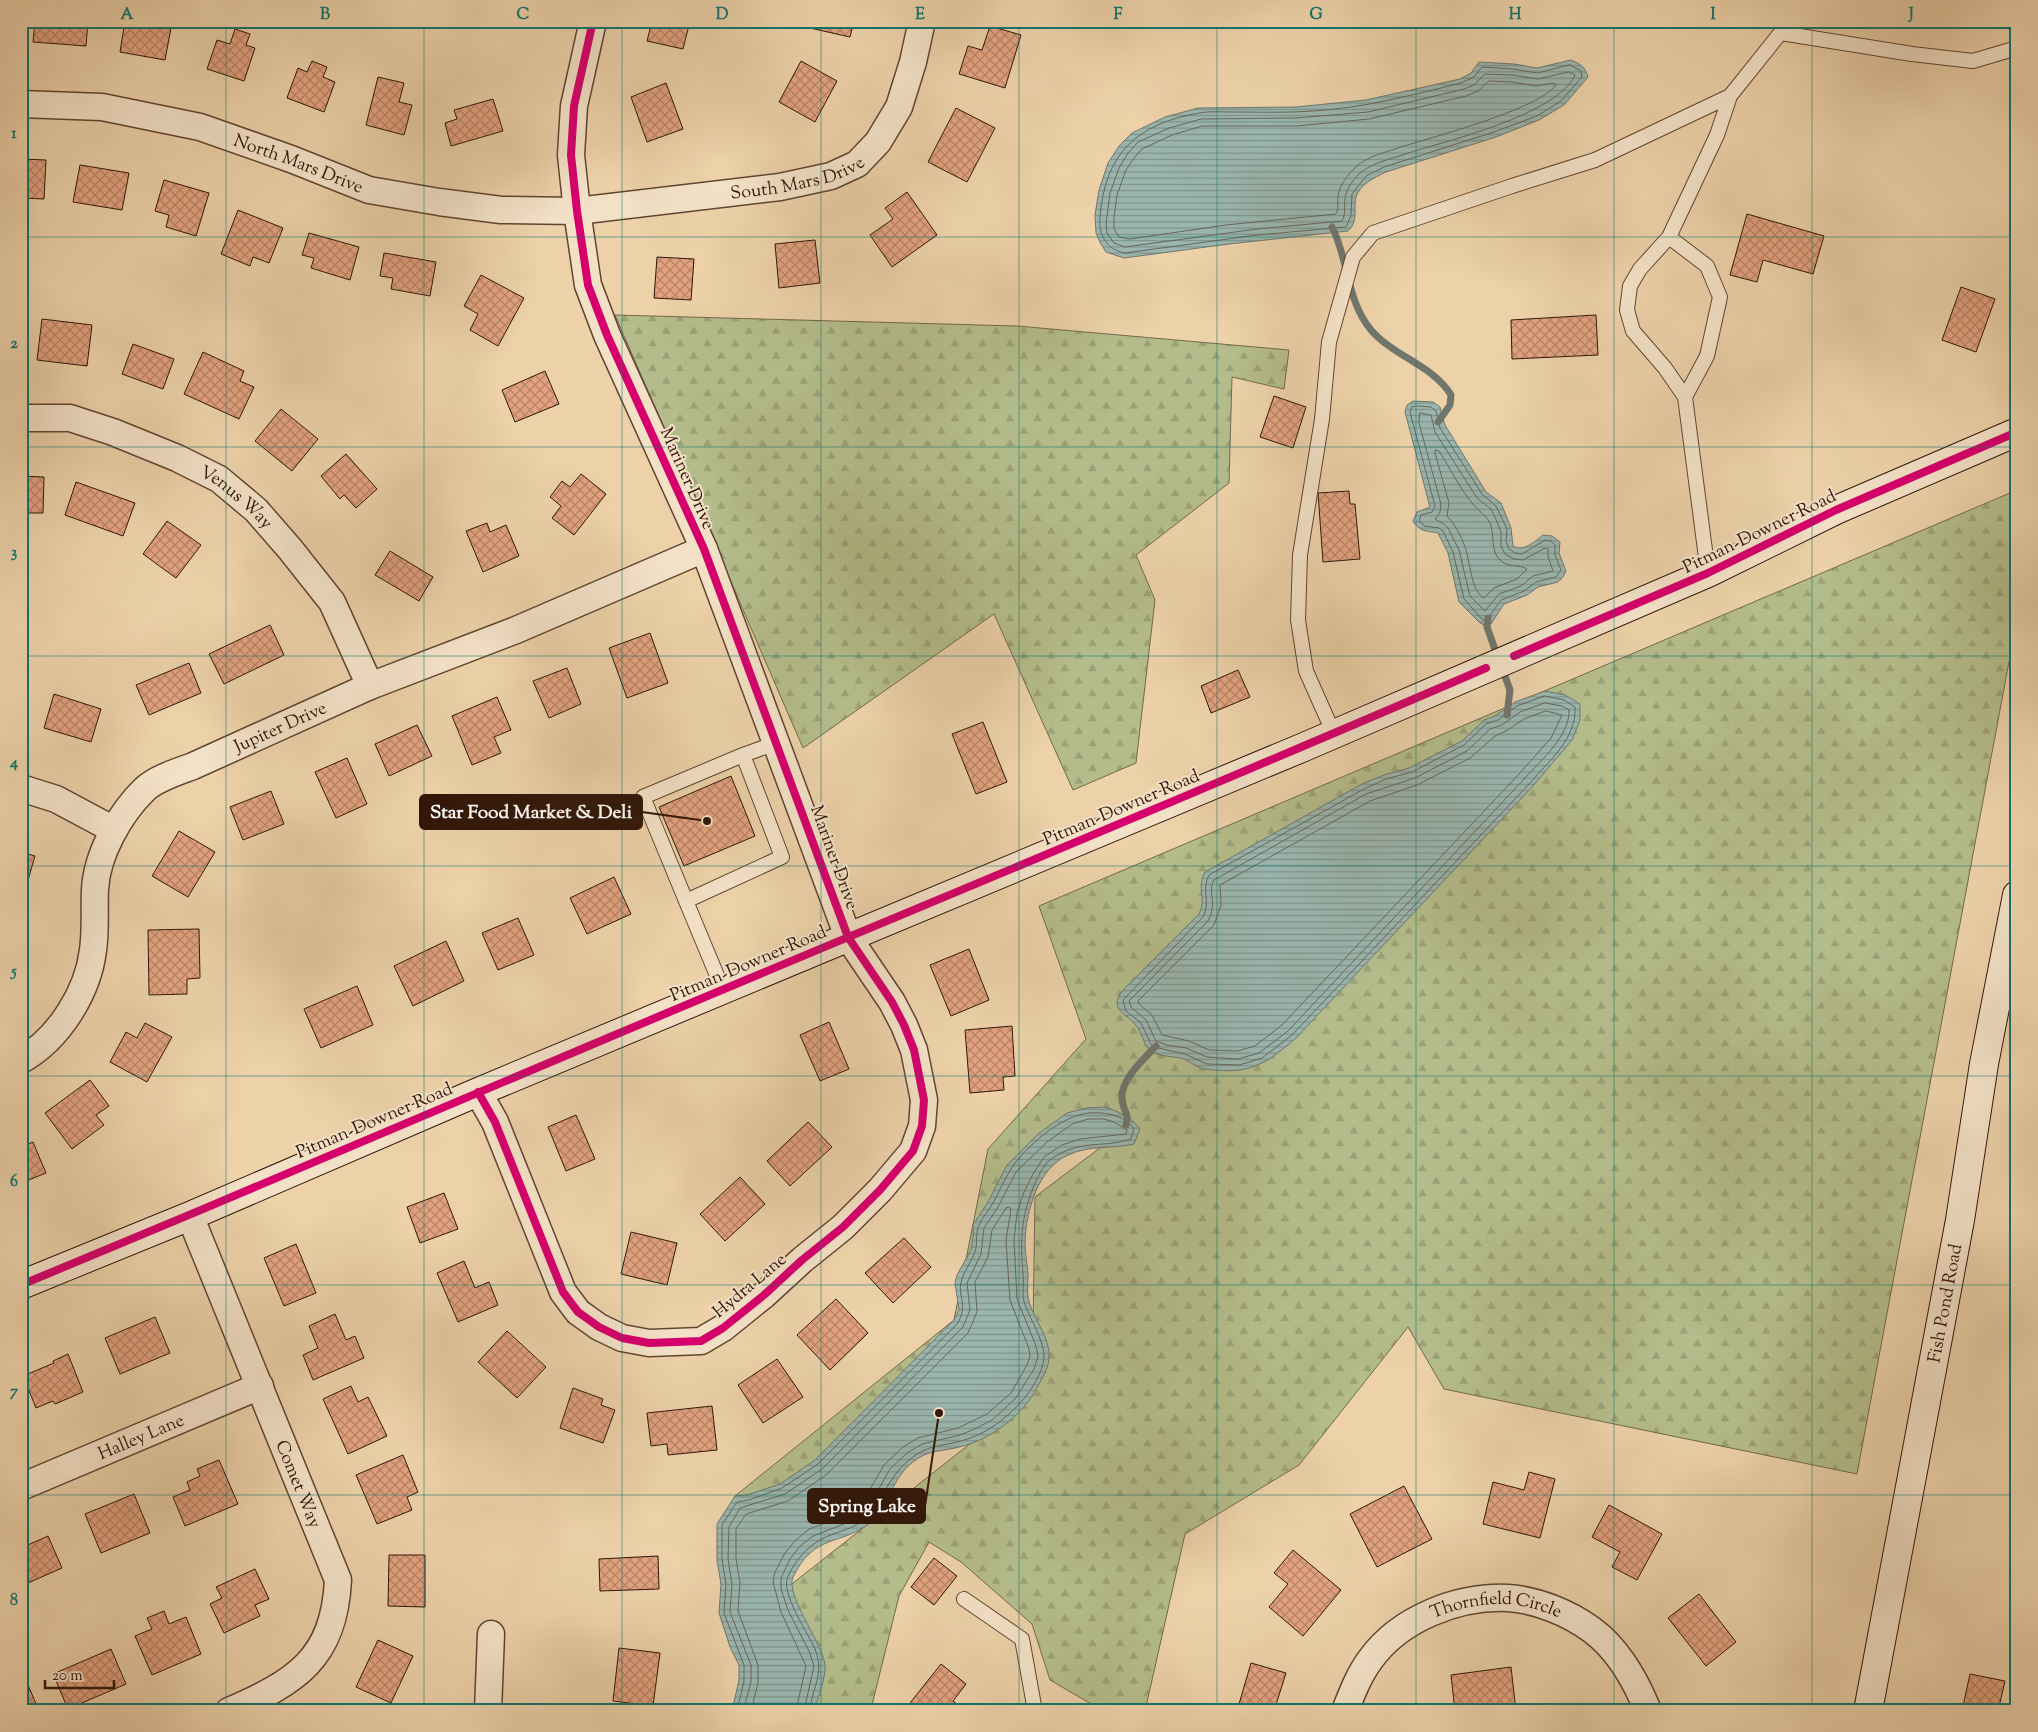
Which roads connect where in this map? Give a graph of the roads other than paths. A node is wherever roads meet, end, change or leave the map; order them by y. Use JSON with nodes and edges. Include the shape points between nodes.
{"nodes":[{"id":1,"x":593,"y":21,"type":"edge"},
{"id":2,"x":922,"y":21,"type":"edge"},
{"id":3,"x":1790,"y":21,"type":"edge"},
{"id":4,"x":2011,"y":21,"type":"edge"},
{"id":5,"x":2017,"y":26,"type":"edge"},
{"id":6,"x":1780,"y":33,"type":"junction"},
{"id":7,"x":2017,"y":48,"type":"edge"},
{"id":8,"x":1730,"y":96,"type":"junction"},
{"id":9,"x":21,"y":104,"type":"edge"},
{"id":10,"x":577,"y":211,"type":"junction"},
{"id":11,"x":1669,"y":237,"type":"junction"},
{"id":12,"x":1685,"y":397,"type":"junction"},
{"id":13,"x":21,"y":418,"type":"edge"},
{"id":14,"x":2011,"y":437,"type":"edge"},
{"id":15,"x":704,"y":549,"type":"junction"},
{"id":16,"x":1708,"y":573,"type":"junction"},
{"id":17,"x":370,"y":686,"type":"junction"},
{"id":18,"x":1334,"y":734,"type":"junction"},
{"id":19,"x":776,"y":744,"type":"junction"},
{"id":20,"x":743,"y":755,"type":"junction"},
{"id":21,"x":21,"y":788,"type":"edge"},
{"id":22,"x":114,"y":830,"type":"junction"},
{"id":23,"x":2017,"y":895,"type":"edge"},
{"id":24,"x":686,"y":901,"type":"junction"},
{"id":25,"x":848,"y":937,"type":"junction"},
{"id":26,"x":723,"y":990,"type":"junction"},
{"id":27,"x":21,"y":1060,"type":"edge"},
{"id":28,"x":478,"y":1092,"type":"junction"},
{"id":29,"x":190,"y":1216,"type":"junction"},
{"id":30,"x":21,"y":1285,"type":"edge"},
{"id":31,"x":260,"y":1386,"type":"junction"},
{"id":32,"x":21,"y":1487,"type":"edge"},
{"id":33,"x":964,"y":1599,"type":"dead end"},
{"id":34,"x":492,"y":1634,"type":"dead end"},
{"id":35,"x":229,"y":1711,"type":"edge"},
{"id":36,"x":488,"y":1711,"type":"edge"},
{"id":37,"x":1035,"y":1711,"type":"edge"},
{"id":38,"x":1345,"y":1711,"type":"edge"},
{"id":39,"x":1648,"y":1711,"type":"edge"},
{"id":40,"x":1868,"y":1711,"type":"edge"}],
"edges":[{"from":1,"to":10,"type":"street","name":"Mariner Drive","via":[[574,106],[572,155]]},
{"from":2,"to":10,"type":"street","name":"South Mars Drive","via":[[899,106],[878,142],[857,164],[831,176],[780,188]]},
{"from":3,"to":6,"type":"lane"},
{"from":4,"to":5,"type":"lane"},
{"from":6,"to":7,"type":"lane","via":[[1973,61]]},
{"from":6,"to":8,"type":"lane"},
{"from":8,"to":11,"type":"lane","via":[[1718,134]]},
{"from":8,"to":18,"type":"lane","via":[[1595,160],[1373,233],[1353,257],[1329,342],[1322,419],[1300,555],[1298,620],[1306,671]]},
{"from":9,"to":10,"type":"street","name":"North Mars Drive","via":[[102,107],[200,127],[369,190],[501,210]]},
{"from":10,"to":15,"type":"street","name":"Mariner Drive","via":[[588,286],[596,311]]},
{"from":11,"to":12,"type":"lane","via":[[1706,266],[1720,297],[1707,356]]},
{"from":11,"to":12,"type":"lane","via":[[1640,269],[1630,286],[1627,310],[1633,331]]},
{"from":12,"to":16,"type":"lane"},
{"from":13,"to":17,"type":"street","name":"Venus Way","via":[[70,418],[113,432],[219,478],[256,510],[332,602]]},
{"from":14,"to":16,"type":"street","name":"Pitman-Downer Road","via":[[1836,510]]},
{"from":15,"to":17,"type":"street","name":"Jupiter Drive","via":[[516,630]]},
{"from":15,"to":19,"type":"street","name":"Mariner Drive"},
{"from":16,"to":18,"type":"street","name":"Pitman-Downer Road"},
{"from":17,"to":22,"type":"street","name":"Jupiter Drive","via":[[168,775],[146,788]]},
{"from":18,"to":25,"type":"street","name":"Pitman-Downer Road"},
{"from":19,"to":20,"type":"lane"},
{"from":19,"to":25,"type":"street","name":"Mariner Drive"},
{"from":20,"to":24,"type":"lane","via":[[782,857]]},
{"from":20,"to":24,"type":"lane","via":[[643,797]]},
{"from":21,"to":22,"type":"street","via":[[56,799]]},
{"from":22,"to":27,"type":"street","name":"Jupiter Drive","via":[[101,858],[95,888],[94,949],[89,973],[62,1025],[32,1054]]},
{"from":23,"to":40,"type":"street","name":"Fish Pond Road"},
{"from":24,"to":26,"type":"lane"},
{"from":25,"to":26,"type":"street","name":"Pitman-Downer Road"},
{"from":25,"to":28,"type":"street","name":"Hydra Lane","via":[[892,1002],[914,1050],[924,1100],[922,1126],[913,1151],[862,1209],[764,1295],[701,1341],[649,1343],[622,1338],[578,1312],[563,1292],[495,1122]]},
{"from":26,"to":28,"type":"street","name":"Pitman-Downer Road"},
{"from":28,"to":29,"type":"street","name":"Pitman-Downer Road"},
{"from":29,"to":30,"type":"street","name":"Pitman-Downer Road"},
{"from":29,"to":31,"type":"street","name":"Comet Way"},
{"from":31,"to":32,"type":"street","name":"Halley Lane"},
{"from":31,"to":35,"type":"street","name":"Comet Way","via":[[338,1580],[337,1600],[332,1622],[309,1664],[290,1680]]},
{"from":33,"to":37,"type":"lane","via":[[1022,1639]]},
{"from":34,"to":36,"type":"street"},
{"from":38,"to":39,"type":"street","name":"Thornfield Circle","via":[[1358,1678],[1371,1659],[1402,1629],[1443,1608],[1490,1598],[1509,1598],[1541,1605],[1561,1612],[1594,1631],[1627,1668]]}]}
